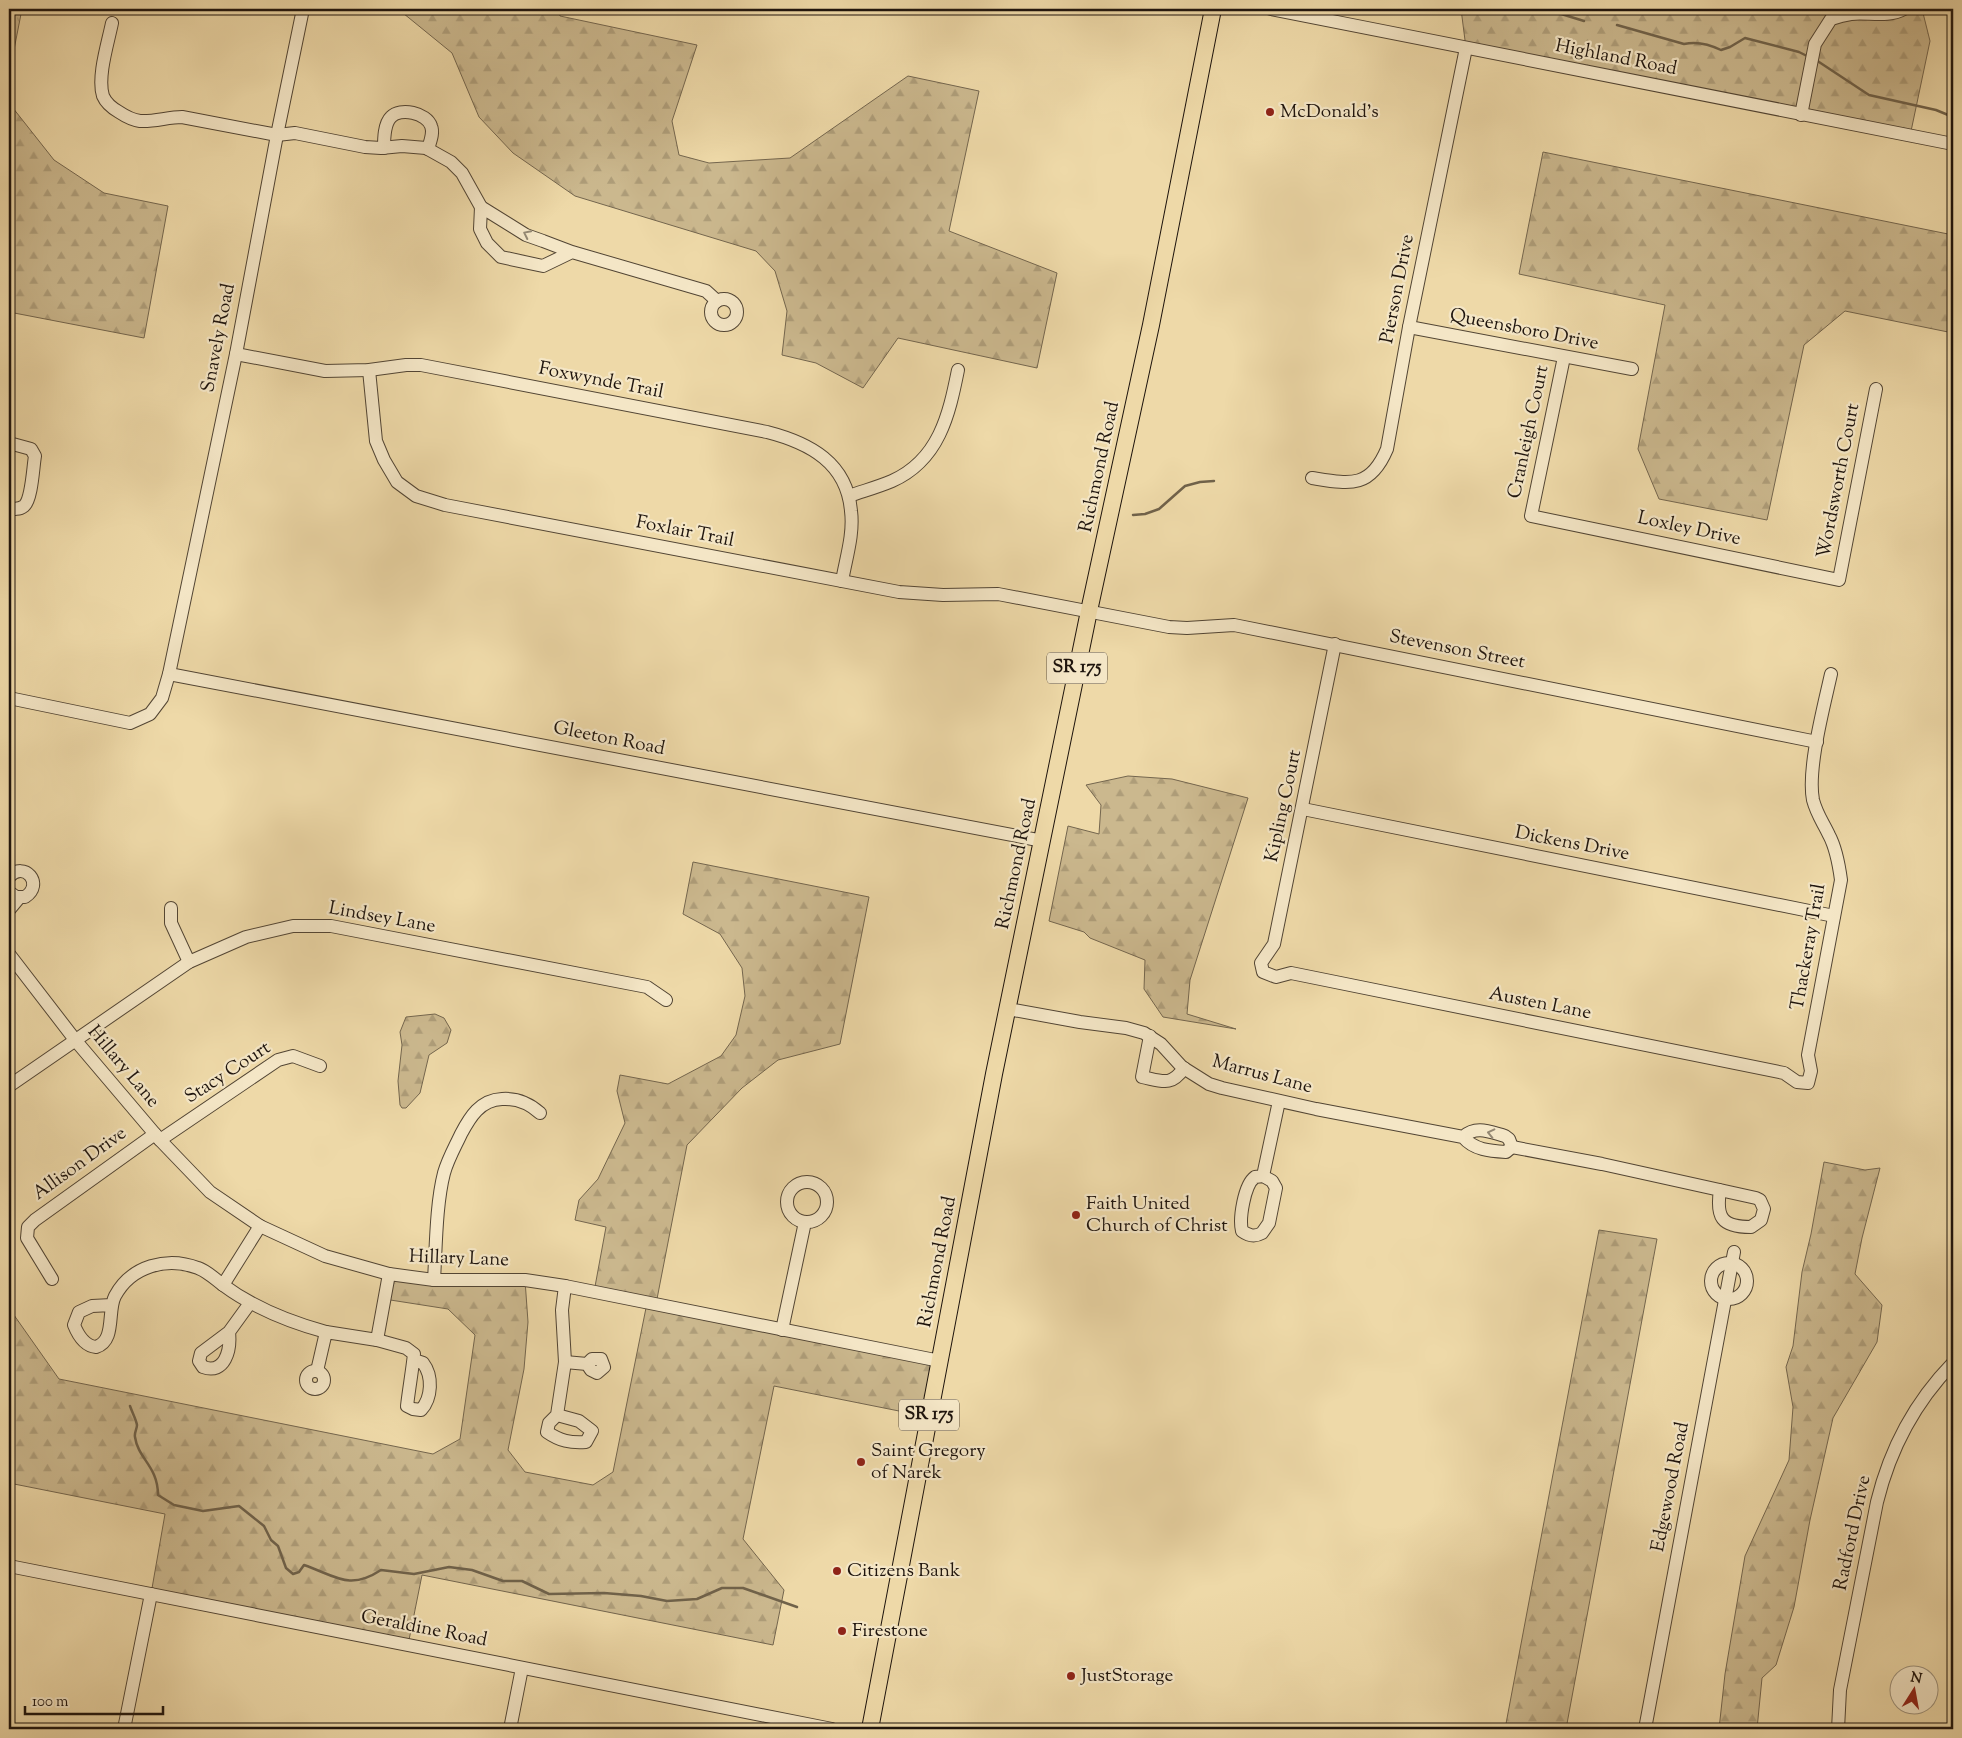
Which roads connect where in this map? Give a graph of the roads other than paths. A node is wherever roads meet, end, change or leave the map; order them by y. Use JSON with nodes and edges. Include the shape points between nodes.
{"nodes":[{"id":1,"x":303,"y":9,"type":"edge"},
{"id":2,"x":1213,"y":9,"type":"edge"},
{"id":3,"x":1271,"y":9,"type":"edge"},
{"id":4,"x":1904,"y":9,"type":"edge"},
{"id":5,"x":112,"y":24,"type":"dead end"},
{"id":6,"x":1466,"y":48,"type":"junction"},
{"id":7,"x":1801,"y":115,"type":"junction"},
{"id":8,"x":276,"y":135,"type":"junction"},
{"id":9,"x":1953,"y":144,"type":"edge"},
{"id":10,"x":384,"y":148,"type":"junction"},
{"id":11,"x":428,"y":149,"type":"junction"},
{"id":12,"x":481,"y":207,"type":"junction"},
{"id":13,"x":572,"y":252,"type":"junction"},
{"id":14,"x":717,"y":301,"type":"dead end"},
{"id":15,"x":1409,"y":327,"type":"junction"},
{"id":16,"x":236,"y":354,"type":"junction"},
{"id":17,"x":1564,"y":357,"type":"junction"},
{"id":18,"x":1632,"y":369,"type":"dead end"},
{"id":19,"x":369,"y":370,"type":"junction"},
{"id":20,"x":958,"y":370,"type":"dead end"},
{"id":21,"x":1876,"y":389,"type":"dead end"},
{"id":22,"x":9,"y":443,"type":"edge"},
{"id":23,"x":1312,"y":478,"type":"dead end"},
{"id":24,"x":849,"y":496,"type":"junction"},
{"id":25,"x":9,"y":508,"type":"edge"},
{"id":26,"x":1531,"y":516,"type":"joint"},
{"id":27,"x":1839,"y":580,"type":"joint"},
{"id":28,"x":842,"y":581,"type":"junction"},
{"id":29,"x":1089,"y":611,"type":"junction"},
{"id":30,"x":1335,"y":644,"type":"junction"},
{"id":31,"x":169,"y":674,"type":"junction"},
{"id":32,"x":1831,"y":674,"type":"dead end"},
{"id":33,"x":9,"y":698,"type":"edge"},
{"id":34,"x":1817,"y":742,"type":"junction"},
{"id":35,"x":1302,"y":809,"type":"junction"},
{"id":36,"x":1043,"y":841,"type":"junction"},
{"id":37,"x":9,"y":877,"type":"edge"},
{"id":38,"x":14,"y":895,"type":"edge"},
{"id":39,"x":171,"y":908,"type":"dead end"},
{"id":40,"x":9,"y":910,"type":"edge"},
{"id":41,"x":1834,"y":916,"type":"junction"},
{"id":42,"x":9,"y":954,"type":"edge"},
{"id":43,"x":190,"y":962,"type":"junction"},
{"id":44,"x":1263,"y":972,"type":"joint"},
{"id":45,"x":666,"y":1000,"type":"dead end"},
{"id":46,"x":1008,"y":1008,"type":"junction"},
{"id":47,"x":1150,"y":1036,"type":"junction"},
{"id":48,"x":76,"y":1041,"type":"junction"},
{"id":49,"x":320,"y":1066,"type":"dead end"},
{"id":50,"x":1184,"y":1068,"type":"junction"},
{"id":51,"x":1808,"y":1083,"type":"joint"},
{"id":52,"x":9,"y":1086,"type":"edge"},
{"id":53,"x":1279,"y":1101,"type":"junction"},
{"id":54,"x":540,"y":1113,"type":"dead end"},
{"id":55,"x":157,"y":1137,"type":"junction"},
{"id":56,"x":1463,"y":1137,"type":"junction"},
{"id":57,"x":1512,"y":1147,"type":"junction"},
{"id":58,"x":1263,"y":1176,"type":"dead end"},
{"id":59,"x":1720,"y":1190,"type":"dead end"},
{"id":60,"x":805,"y":1222,"type":"dead end"},
{"id":61,"x":260,"y":1226,"type":"junction"},
{"id":62,"x":388,"y":1274,"type":"junction"},
{"id":63,"x":52,"y":1279,"type":"dead end"},
{"id":64,"x":434,"y":1280,"type":"junction"},
{"id":65,"x":223,"y":1285,"type":"junction"},
{"id":66,"x":564,"y":1286,"type":"junction"},
{"id":67,"x":1725,"y":1298,"type":"junction"},
{"id":68,"x":250,"y":1303,"type":"junction"},
{"id":69,"x":112,"y":1304,"type":"dead end"},
{"id":70,"x":782,"y":1330,"type":"junction"},
{"id":71,"x":229,"y":1332,"type":"dead end"},
{"id":72,"x":326,"y":1332,"type":"junction"},
{"id":73,"x":377,"y":1340,"type":"junction"},
{"id":74,"x":414,"y":1360,"type":"dead end"},
{"id":75,"x":940,"y":1361,"type":"junction"},
{"id":76,"x":564,"y":1362,"type":"junction"},
{"id":77,"x":1953,"y":1363,"type":"edge"},
{"id":78,"x":587,"y":1364,"type":"dead end"},
{"id":79,"x":317,"y":1371,"type":"dead end"},
{"id":80,"x":557,"y":1415,"type":"dead end"},
{"id":81,"x":9,"y":1566,"type":"edge"},
{"id":82,"x":152,"y":1594,"type":"junction"},
{"id":83,"x":522,"y":1668,"type":"junction"},
{"id":84,"x":124,"y":1729,"type":"edge"},
{"id":85,"x":510,"y":1729,"type":"edge"},
{"id":86,"x":832,"y":1729,"type":"edge"},
{"id":87,"x":870,"y":1729,"type":"edge"},
{"id":88,"x":1645,"y":1729,"type":"edge"},
{"id":89,"x":1838,"y":1729,"type":"edge"}],
"edges":[{"from":1,"to":8,"type":"street","name":"Snavely Road"},
{"from":2,"to":29,"type":"main road","name":"Richmond Road","number":"SR 175","via":[[1151,325]]},
{"from":3,"to":6,"type":"street","name":"Highland Road"},
{"from":4,"to":7,"type":"street","via":[[1831,19],[1815,44]]},
{"from":5,"to":8,"type":"street","via":[[101,78],[103,96],[111,107],[138,121],[182,117]]},
{"from":6,"to":7,"type":"street","name":"Highland Road"},
{"from":6,"to":15,"type":"street","name":"Pierson Drive"},
{"from":7,"to":9,"type":"street","name":"Highland Road"},
{"from":8,"to":10,"type":"street","via":[[295,133]]},
{"from":8,"to":16,"type":"street","name":"Snavely Road"},
{"from":10,"to":11,"type":"street"},
{"from":10,"to":11,"type":"street","via":[[388,121],[403,112],[428,120],[432,132]]},
{"from":11,"to":12,"type":"street","via":[[462,172]]},
{"from":13,"to":12,"type":"street","one_way":true,"via":[[526,234]]},
{"from":12,"to":13,"type":"street","via":[[480,229],[487,243],[501,257],[543,266]]},
{"from":13,"to":14,"type":"street","via":[[706,291]]},
{"from":15,"to":17,"type":"street","name":"Queensboro Drive"},
{"from":15,"to":23,"type":"street","name":"Pierson Drive","via":[[1387,448],[1381,464],[1366,478],[1354,481]]},
{"from":16,"to":19,"type":"street","name":"Foxwynde Trail","via":[[325,371]]},
{"from":16,"to":31,"type":"street","name":"Snavely Road"},
{"from":17,"to":18,"type":"street","name":"Queensboro Drive"},
{"from":17,"to":26,"type":"street","name":"Cranleigh Court"},
{"from":19,"to":24,"type":"street","name":"Foxwynde Trail","via":[[421,365],[768,432],[796,440],[818,453],[841,477]]},
{"from":19,"to":28,"type":"street","name":"Foxlair Trail","via":[[376,441],[397,482],[416,496],[445,505]]},
{"from":20,"to":24,"type":"street","via":[[946,421],[927,454],[894,480]]},
{"from":21,"to":27,"type":"street","name":"Wordsworth Court"},
{"from":22,"to":25,"type":"street","via":[[30,449],[35,456],[25,506]]},
{"from":24,"to":28,"type":"street","name":"Foxwynde Trail","via":[[851,530]]},
{"from":26,"to":27,"type":"street","name":"Loxley Drive"},
{"from":28,"to":29,"type":"street","name":"Foxlair Trail","via":[[899,592],[998,594]]},
{"from":29,"to":30,"type":"street","name":"Stevenson Street","via":[[1169,627],[1234,625]]},
{"from":29,"to":36,"type":"main road","name":"Richmond Road","number":"SR 175"},
{"from":30,"to":34,"type":"street","name":"Stevenson Street"},
{"from":30,"to":35,"type":"street","name":"Kipling Court"},
{"from":31,"to":33,"type":"street","name":"Snavely Road","via":[[162,698],[150,714],[130,724]]},
{"from":31,"to":36,"type":"street","name":"Gleeton Road"},
{"from":32,"to":34,"type":"street","name":"Thackeray Trail"},
{"from":34,"to":41,"type":"street","name":"Thackeray Trail","via":[[1813,798],[1818,818],[1830,836],[1841,880]]},
{"from":35,"to":41,"type":"street","name":"Dickens Drive"},
{"from":35,"to":44,"type":"street","name":"Kipling Court","via":[[1274,944],[1261,963]]},
{"from":36,"to":46,"type":"main road","name":"Richmond Road","number":"SR 175"},
{"from":37,"to":38,"type":"street","via":[[13,872],[22,871],[33,880],[31,893],[25,897]]},
{"from":38,"to":40,"type":"street"},
{"from":39,"to":43,"type":"street","via":[[171,923]]},
{"from":41,"to":51,"type":"street","name":"Thackeray Trail","via":[[1808,1055],[1811,1071]]},
{"from":42,"to":48,"type":"street","name":"Hillary Lane"},
{"from":43,"to":45,"type":"street","name":"Lindsey Lane","via":[[246,937],[293,926],[331,926],[647,987]]},
{"from":43,"to":48,"type":"street","name":"Lindsey Lane"},
{"from":44,"to":51,"type":"street","name":"Austen Lane","via":[[1276,977],[1291,973],[1784,1073],[1797,1082]]},
{"from":46,"to":47,"type":"street","name":"Marrus Lane","via":[[1126,1028]]},
{"from":46,"to":75,"type":"main road","name":"Richmond Road","number":"SR 175"},
{"from":47,"to":50,"type":"street","name":"Marrus Lane"},
{"from":47,"to":50,"type":"street","via":[[1142,1077],[1172,1081]]},
{"from":48,"to":52,"type":"street","name":"Lindsey Lane"},
{"from":48,"to":55,"type":"street","name":"Hillary Lane"},
{"from":49,"to":55,"type":"street","name":"Stacy Court","via":[[293,1056],[278,1060]]},
{"from":50,"to":53,"type":"street","name":"Marrus Lane","via":[[1209,1084]]},
{"from":53,"to":56,"type":"street","name":"Marrus Lane"},
{"from":53,"to":58,"type":"street"},
{"from":54,"to":64,"type":"street","via":[[533,1106],[504,1098],[486,1103],[473,1113],[448,1162],[442,1182]]},
{"from":55,"to":61,"type":"street","name":"Hillary Lane","via":[[210,1192]]},
{"from":55,"to":63,"type":"street","name":"Allison Drive","via":[[28,1227],[28,1238]]},
{"from":56,"to":57,"type":"street","name":"Marrus Lane","via":[[1470,1145],[1482,1149],[1506,1152]]},
{"from":57,"to":56,"type":"street","name":"Marrus Lane","one_way":true,"via":[[1505,1136],[1477,1130]]},
{"from":57,"to":59,"type":"street"},
{"from":60,"to":70,"type":"street"},
{"from":61,"to":62,"type":"street","name":"Hillary Lane","via":[[325,1256]]},
{"from":61,"to":65,"type":"street"},
{"from":62,"to":64,"type":"street","name":"Hillary Lane"},
{"from":62,"to":73,"type":"street"},
{"from":64,"to":66,"type":"street","name":"Hillary Lane","via":[[525,1280]]},
{"from":65,"to":68,"type":"street"},
{"from":65,"to":69,"type":"street","via":[[200,1268],[184,1263],[158,1264],[136,1272],[120,1288]]},
{"from":66,"to":70,"type":"street","name":"Hillary Lane"},
{"from":66,"to":76,"type":"street"},
{"from":67,"to":67,"type":"street","name":"Edgewood Road","via":[[1733,1258],[1744,1271],[1747,1284],[1740,1296]]},
{"from":67,"to":88,"type":"street","name":"Edgewood Road"},
{"from":68,"to":71,"type":"street"},
{"from":68,"to":72,"type":"street","via":[[281,1318]]},
{"from":70,"to":75,"type":"street","name":"Hillary Lane"},
{"from":72,"to":73,"type":"street"},
{"from":72,"to":79,"type":"street"},
{"from":73,"to":74,"type":"street","via":[[406,1348],[414,1354]]},
{"from":75,"to":87,"type":"main road","name":"Richmond Road","number":"SR 175"},
{"from":76,"to":78,"type":"street"},
{"from":76,"to":80,"type":"street"},
{"from":77,"to":89,"type":"street","name":"Radford Drive","via":[[1931,1388],[1908,1423],[1882,1484],[1841,1683]]},
{"from":81,"to":82,"type":"street","name":"Geraldine Road"},
{"from":82,"to":83,"type":"street","name":"Geraldine Road"},
{"from":82,"to":84,"type":"street"},
{"from":83,"to":85,"type":"street"},
{"from":83,"to":86,"type":"street","name":"Geraldine Road"}]}
